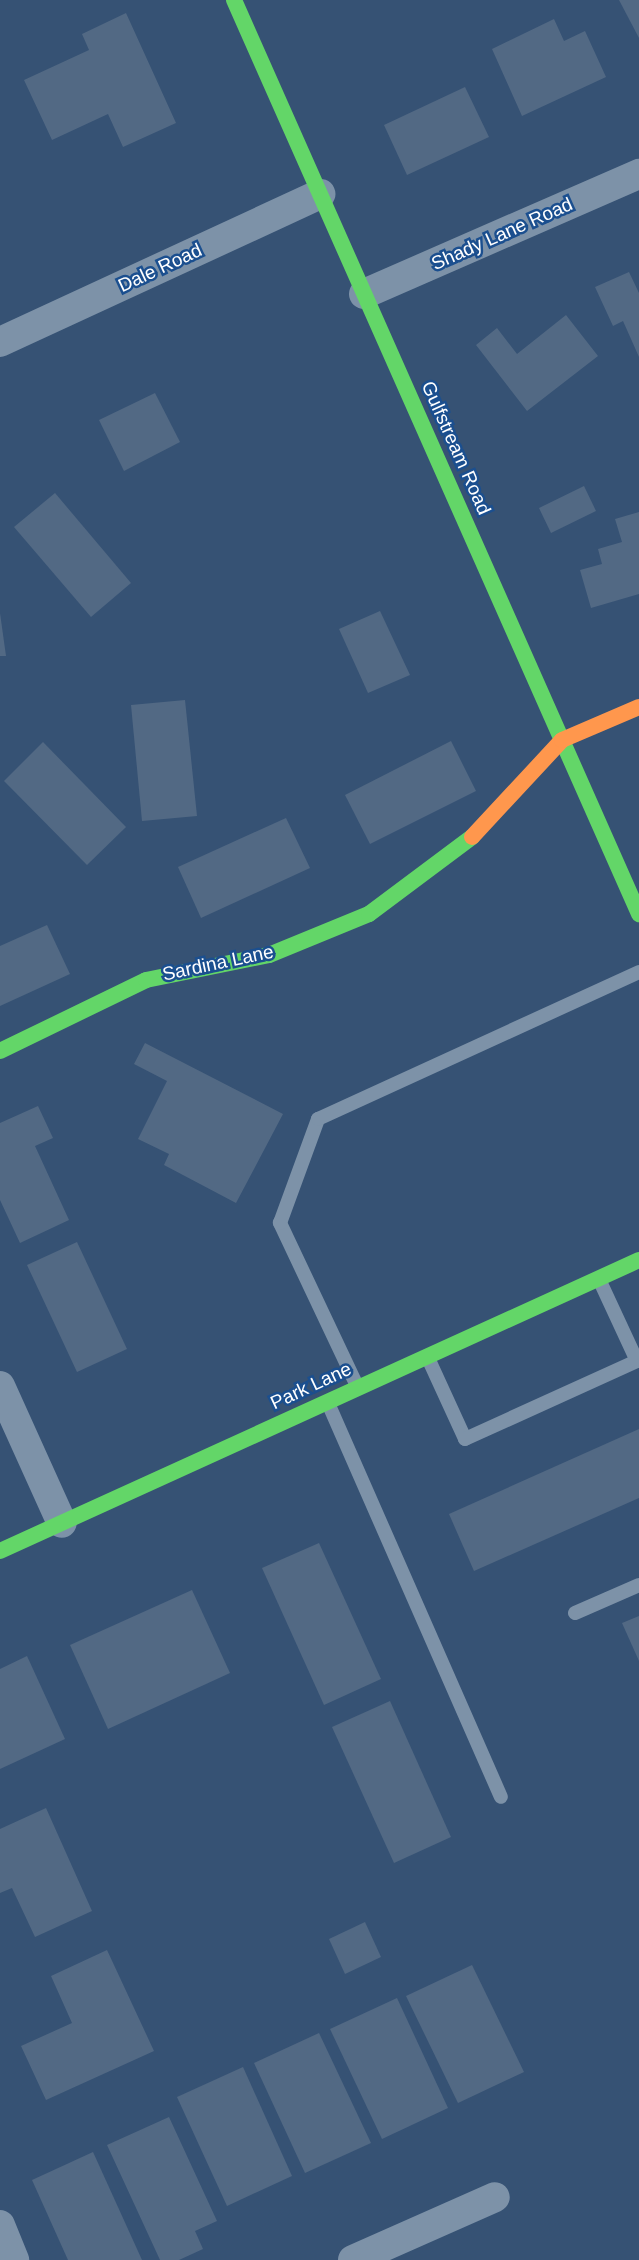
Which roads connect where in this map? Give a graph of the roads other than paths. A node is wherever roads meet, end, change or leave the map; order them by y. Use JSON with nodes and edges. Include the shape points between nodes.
{"nodes":[{"id":1,"x":234,"y":0,"type":"edge"},
{"id":2,"x":639,"y":174,"type":"edge"},
{"id":3,"x":320,"y":194,"type":"junction"},
{"id":4,"x":364,"y":294,"type":"junction"},
{"id":5,"x":0,"y":342,"type":"edge"},
{"id":6,"x":639,"y":707,"type":"edge"},
{"id":7,"x":562,"y":740,"type":"junction"},
{"id":8,"x":639,"y":914,"type":"edge"},
{"id":9,"x":639,"y":972,"type":"edge"},
{"id":10,"x":0,"y":1051,"type":"edge"},
{"id":11,"x":639,"y":1260,"type":"edge"},
{"id":12,"x":598,"y":1279,"type":"junction"},
{"id":13,"x":428,"y":1356,"type":"junction"},
{"id":14,"x":0,"y":1386,"type":"edge"},
{"id":15,"x":358,"y":1388,"type":"junction"},
{"id":16,"x":327,"y":1402,"type":"junction"},
{"id":17,"x":62,"y":1522,"type":"junction"},
{"id":18,"x":0,"y":1551,"type":"edge"},
{"id":19,"x":639,"y":1585,"type":"edge"},
{"id":20,"x":575,"y":1613,"type":"dead end"},
{"id":21,"x":501,"y":1797,"type":"dead end"},
{"id":22,"x":495,"y":2197,"type":"dead end"},
{"id":23,"x":0,"y":2225,"type":"edge"},
{"id":24,"x":14,"y":2260,"type":"edge"},
{"id":25,"x":353,"y":2260,"type":"edge"}],
"edges":[{"from":1,"to":3,"type":"street","name":"Gulfstream Road"},
{"from":2,"to":4,"type":"street","name":"Shady Lane Road"},
{"from":3,"to":4,"type":"street","name":"Gulfstream Road"},
{"from":3,"to":5,"type":"street","name":"Dale Road"},
{"from":4,"to":7,"type":"street","name":"Gulfstream Road"},
{"from":6,"to":7,"type":"street"},
{"from":7,"to":8,"type":"street","name":"Gulfstream Road"},
{"from":7,"to":10,"type":"street","name":"Sardina Lane","via":[[461,850],[369,914],[269,955],[146,980]]},
{"from":9,"to":15,"type":"lane","via":[[318,1119],[281,1223]]},
{"from":11,"to":12,"type":"street","name":"Park Lane"},
{"from":12,"to":13,"type":"street","name":"Park Lane"},
{"from":12,"to":13,"type":"lane","via":[[637,1361],[465,1439]]},
{"from":13,"to":15,"type":"street","name":"Park Lane"},
{"from":14,"to":17,"type":"street"},
{"from":15,"to":16,"type":"street","name":"Park Lane"},
{"from":16,"to":17,"type":"street","name":"Park Lane"},
{"from":16,"to":21,"type":"lane"},
{"from":17,"to":18,"type":"street","name":"Park Lane"},
{"from":19,"to":20,"type":"lane"},
{"from":22,"to":25,"type":"street"},
{"from":23,"to":24,"type":"street"}]}
